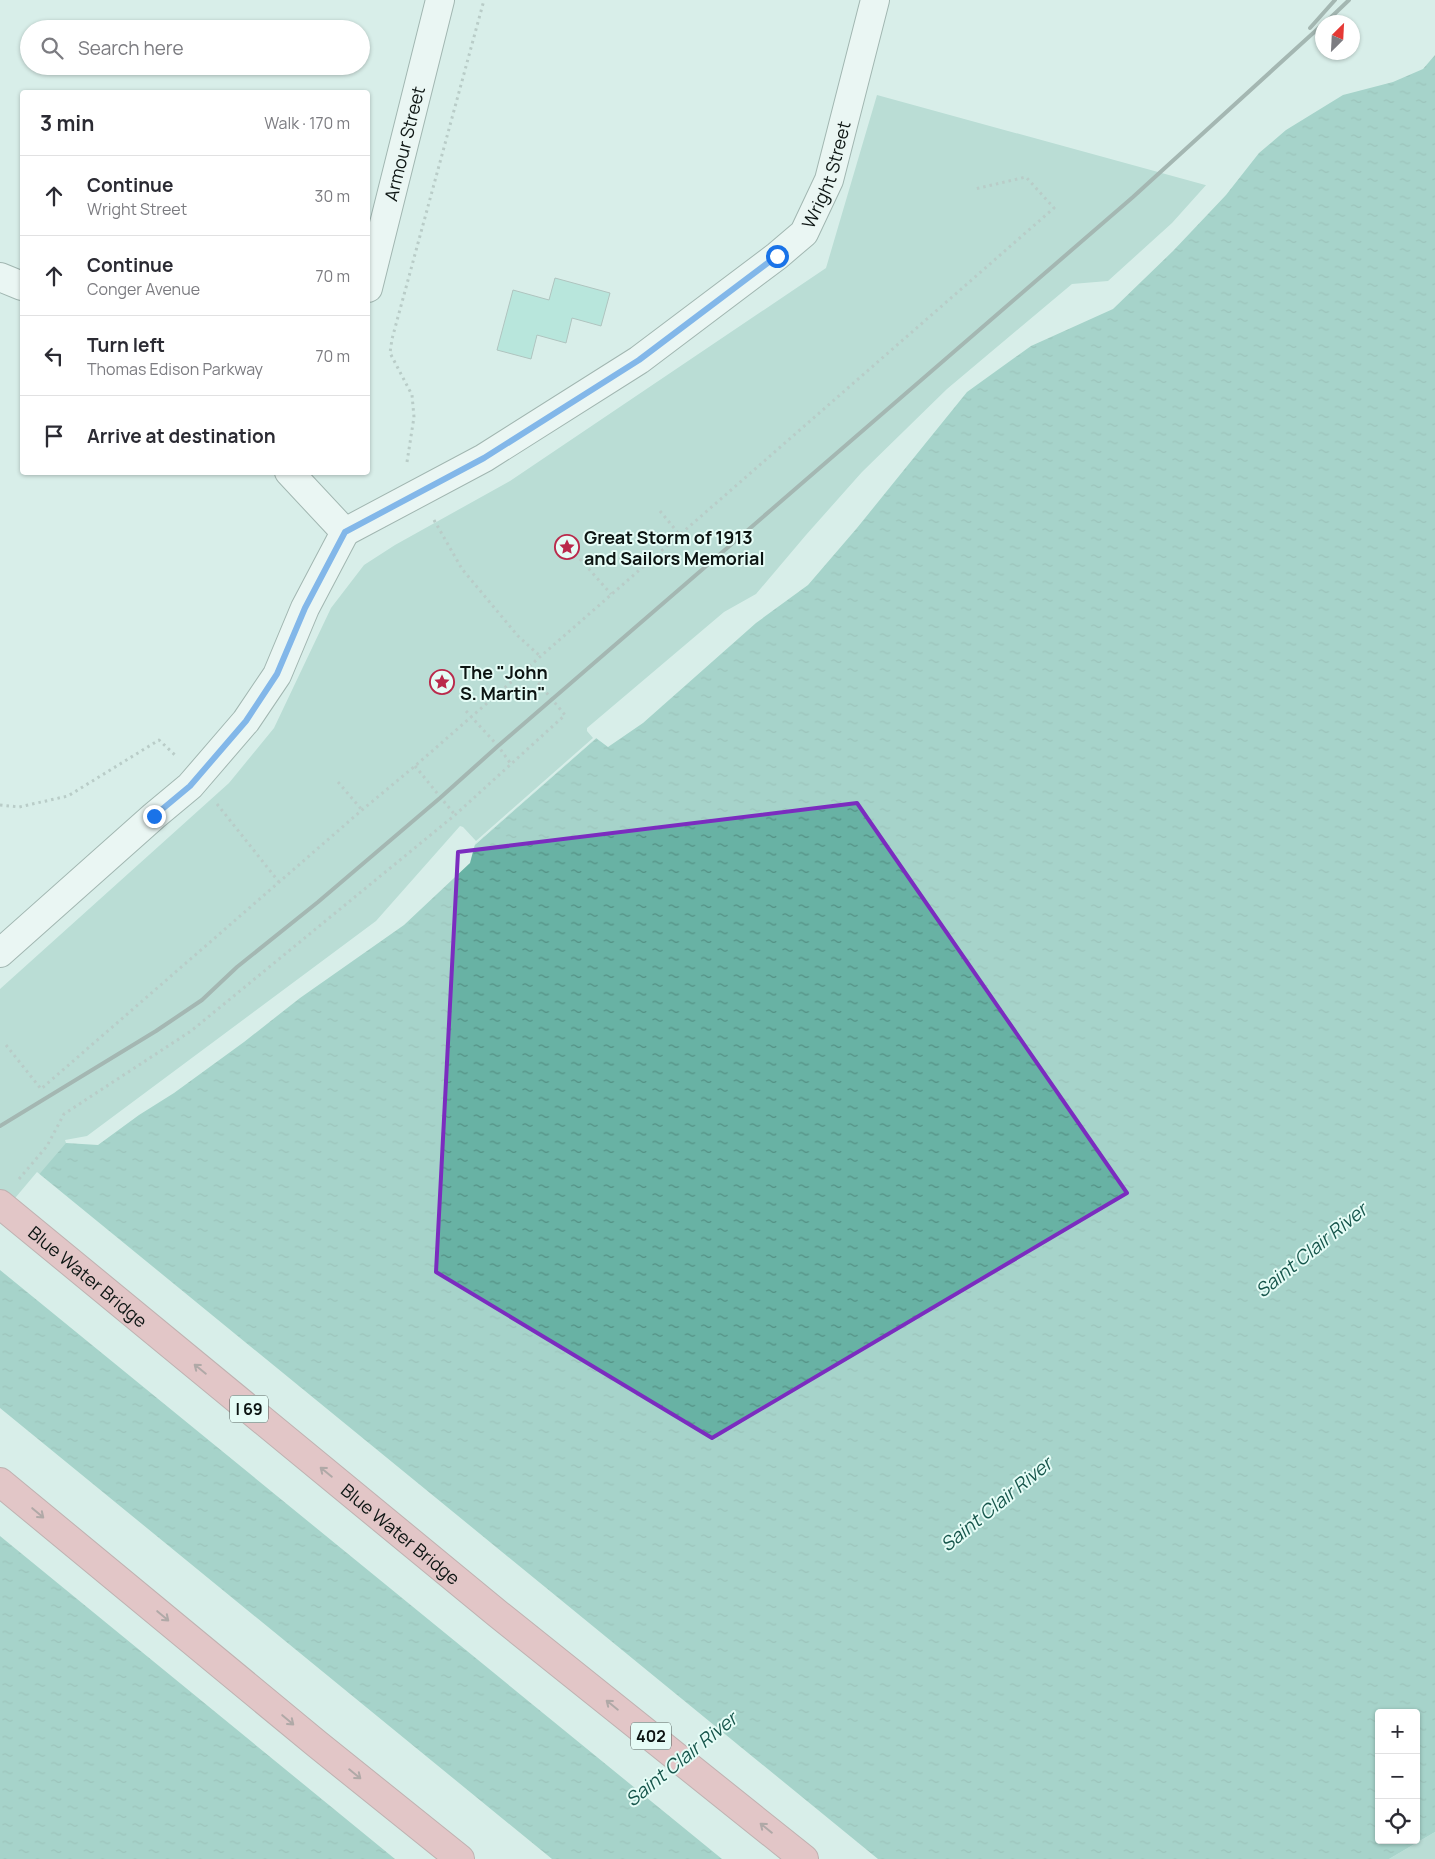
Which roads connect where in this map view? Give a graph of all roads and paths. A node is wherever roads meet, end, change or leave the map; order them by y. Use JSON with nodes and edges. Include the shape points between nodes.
{"nodes":[{"id":1,"x":440,"y":0,"type":"edge"},
{"id":2,"x":484,"y":0,"type":"edge"},
{"id":3,"x":875,"y":0,"type":"edge"},
{"id":4,"x":975,"y":189,"type":"dead end"},
{"id":5,"x":0,"y":277,"type":"edge"},
{"id":6,"x":370,"y":280,"type":"edge"},
{"id":7,"x":20,"y":285,"type":"edge"},
{"id":8,"x":292,"y":475,"type":"edge"},
{"id":9,"x":419,"y":492,"type":"junction"},
{"id":10,"x":660,"y":511,"type":"dead end"},
{"id":11,"x":345,"y":532,"type":"junction"},
{"id":12,"x":679,"y":534,"type":"junction"},
{"id":13,"x":580,"y":559,"type":"dead end"},
{"id":14,"x":611,"y":594,"type":"junction"},
{"id":15,"x":540,"y":656,"type":"junction"},
{"id":16,"x":526,"y":668,"type":"junction"},
{"id":17,"x":466,"y":711,"type":"dead end"},
{"id":18,"x":471,"y":716,"type":"junction"},
{"id":19,"x":511,"y":764,"type":"junction"},
{"id":20,"x":415,"y":766,"type":"junction"},
{"id":21,"x":338,"y":782,"type":"dead end"},
{"id":22,"x":362,"y":810,"type":"junction"},
{"id":23,"x":455,"y":815,"type":"junction"},
{"id":24,"x":0,"y":953,"type":"edge"},
{"id":25,"x":6,"y":1045,"type":"dead end"},
{"id":26,"x":18,"y":1180,"type":"dead end"},
{"id":27,"x":0,"y":1204,"type":"edge"},
{"id":28,"x":0,"y":1482,"type":"edge"},
{"id":29,"x":498,"y":1614,"type":"joint"},
{"id":30,"x":460,"y":1859,"type":"edge"},
{"id":31,"x":804,"y":1859,"type":"edge"}],
"edges":[{"from":1,"to":6,"type":"street","name":"Armour Street"},
{"from":2,"to":9,"type":"path","via":[[390,353],[412,395],[414,417],[407,465]]},
{"from":3,"to":9,"type":"street","name":"Wright Street","via":[[829,180],[804,233],[639,360],[484,458]]},
{"from":4,"to":12,"type":"path","via":[[1026,177],[1054,208]]},
{"from":5,"to":7,"type":"street"},
{"from":8,"to":11,"type":"street"},
{"from":9,"to":11,"type":"street","name":"Wright Street"},
{"from":9,"to":15,"type":"path","via":[[462,569],[518,636]]},
{"from":10,"to":12,"type":"path"},
{"from":11,"to":24,"type":"street","via":[[305,608],[277,674],[246,721],[190,786]]},
{"from":12,"to":14,"type":"path"},
{"from":13,"to":14,"type":"path"},
{"from":14,"to":15,"type":"path"},
{"from":15,"to":16,"type":"path"},
{"from":16,"to":18,"type":"path"},
{"from":16,"to":19,"type":"path","via":[[565,715]]},
{"from":17,"to":18,"type":"path"},
{"from":18,"to":19,"type":"path"},
{"from":18,"to":20,"type":"path"},
{"from":19,"to":23,"type":"path"},
{"from":20,"to":22,"type":"path"},
{"from":20,"to":23,"type":"path"},
{"from":21,"to":22,"type":"path"},
{"from":22,"to":25,"type":"path","via":[[41,1089]]},
{"from":23,"to":26,"type":"path","via":[[191,1031],[64,1114],[47,1146]]},
{"from":29,"to":27,"type":"highway","name":"Blue Water Bridge","number":"I 69","one_way":true},
{"from":28,"to":30,"type":"highway","one_way":true},
{"from":31,"to":29,"type":"highway","name":"Blue Water Bridge","number":"402","one_way":true}]}
